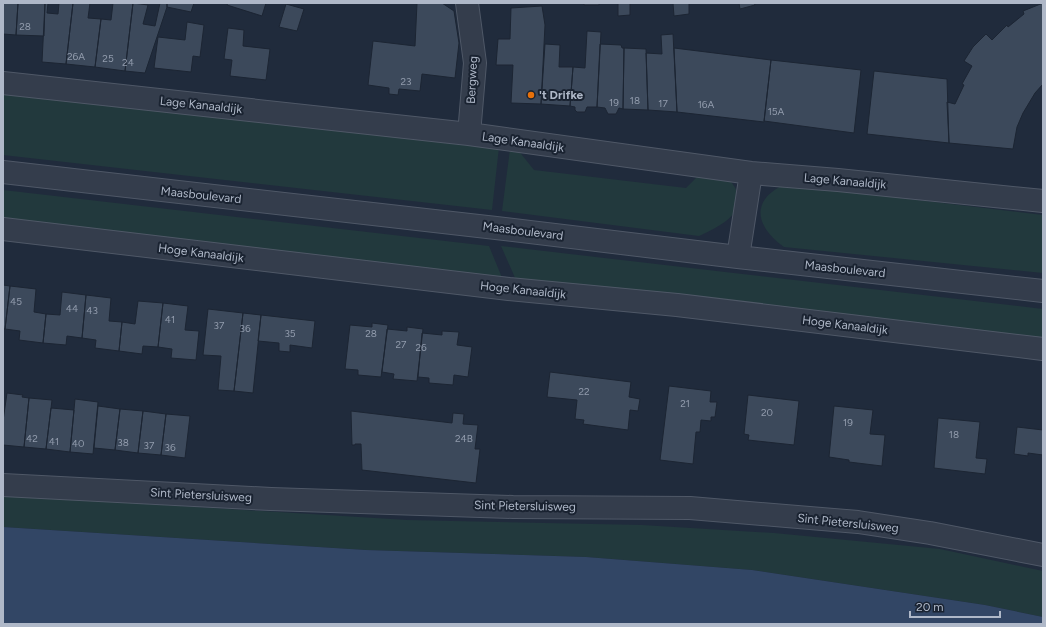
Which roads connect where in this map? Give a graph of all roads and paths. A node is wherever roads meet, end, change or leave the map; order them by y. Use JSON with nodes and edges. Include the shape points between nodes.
{"nodes":[{"id":1,"x":467,"y":3,"type":"edge"},
{"id":2,"x":3,"y":83,"type":"edge"},
{"id":3,"x":468,"y":134,"type":"junction"},
{"id":4,"x":3,"y":172,"type":"edge"},
{"id":5,"x":751,"y":173,"type":"junction"},
{"id":6,"x":1043,"y":201,"type":"edge"},
{"id":7,"x":3,"y":229,"type":"edge"},
{"id":8,"x":738,"y":257,"type":"junction"},
{"id":9,"x":1043,"y":291,"type":"edge"},
{"id":10,"x":1043,"y":349,"type":"edge"},
{"id":11,"x":3,"y":485,"type":"edge"},
{"id":12,"x":1043,"y":555,"type":"edge"}],
"edges":[{"from":1,"to":3,"type":"street","name":"Bergweg","via":[[475,63]]},
{"from":2,"to":3,"type":"street","name":"Lage Kanaaldijk"},
{"from":3,"to":5,"type":"street","name":"Lage Kanaaldijk"},
{"from":4,"to":8,"type":"street","name":"Maasboulevard"},
{"from":5,"to":6,"type":"street","name":"Lage Kanaaldijk"},
{"from":5,"to":8,"type":"street"},
{"from":7,"to":10,"type":"street","name":"Hoge Kanaaldijk"},
{"from":8,"to":9,"type":"street","name":"Maasboulevard"},
{"from":11,"to":12,"type":"street","name":"Sint Pietersluisweg","via":[[271,499],[513,507],[690,508],[858,522]]}]}
